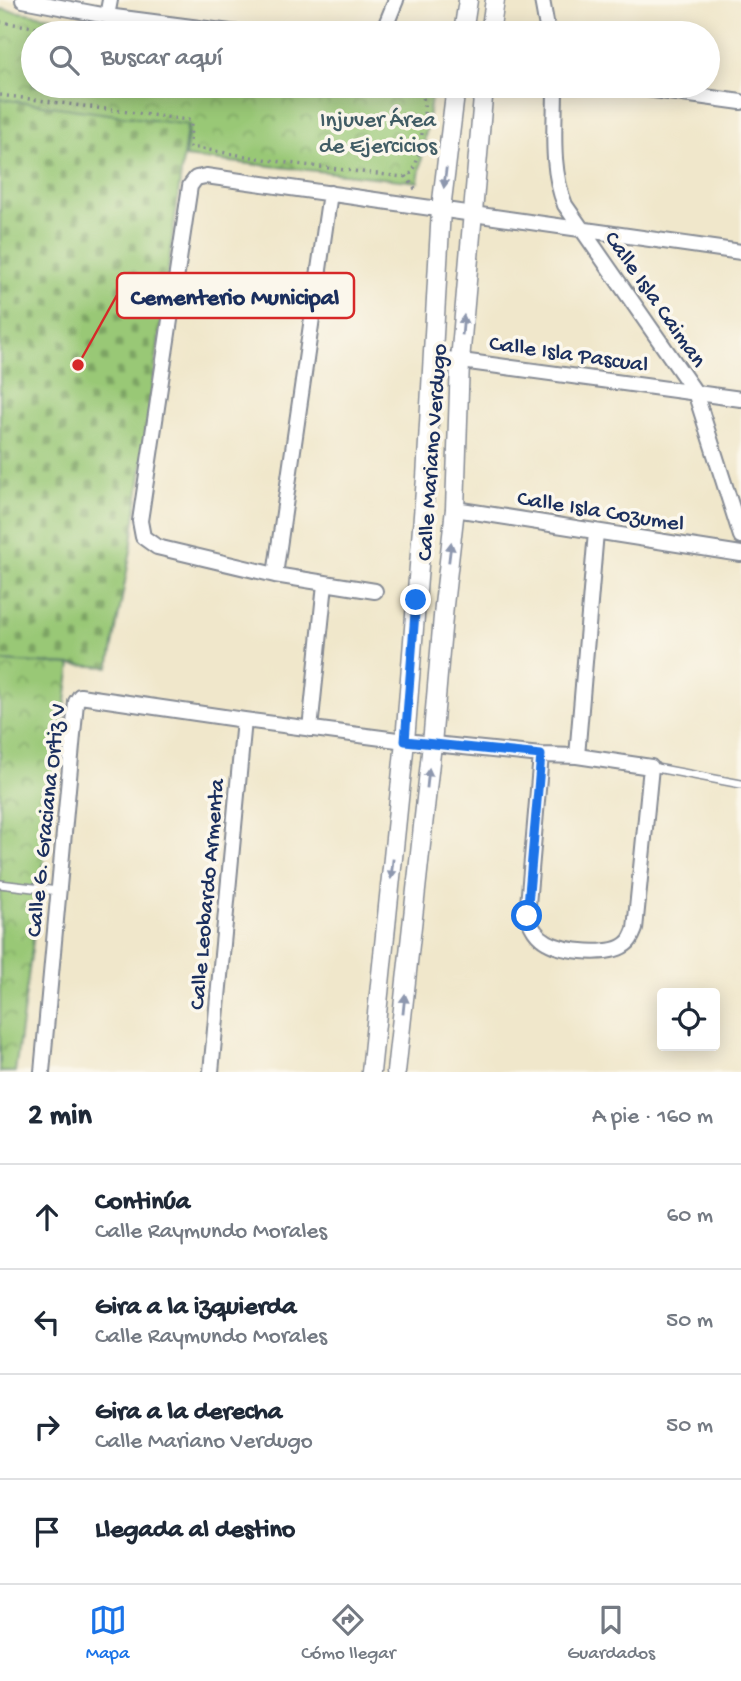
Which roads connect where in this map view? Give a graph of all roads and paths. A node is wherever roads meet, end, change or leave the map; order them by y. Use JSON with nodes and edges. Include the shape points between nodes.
{"nodes":[{"id":1,"x":23,"y":0,"type":"edge"},
{"id":2,"x":110,"y":0,"type":"edge"},
{"id":3,"x":396,"y":0,"type":"edge"},
{"id":4,"x":468,"y":0,"type":"edge"},
{"id":5,"x":495,"y":0,"type":"edge"},
{"id":6,"x":542,"y":0,"type":"edge"},
{"id":7,"x":107,"y":16,"type":"junction"},
{"id":8,"x":146,"y":21,"type":"edge"},
{"id":9,"x":387,"y":21,"type":"edge"},
{"id":10,"x":465,"y":21,"type":"edge"},
{"id":11,"x":492,"y":21,"type":"edge"},
{"id":12,"x":546,"y":21,"type":"edge"},
{"id":13,"x":0,"y":22,"type":"edge"},
{"id":14,"x":21,"y":25,"type":"edge"},
{"id":15,"x":0,"y":95,"type":"edge"},
{"id":16,"x":21,"y":98,"type":"edge"},
{"id":17,"x":23,"y":98,"type":"edge"},
{"id":18,"x":425,"y":98,"type":"edge"},
{"id":19,"x":455,"y":98,"type":"edge"},
{"id":20,"x":483,"y":98,"type":"edge"},
{"id":21,"x":555,"y":98,"type":"edge"},
{"id":22,"x":712,"y":98,"type":"edge"},
{"id":23,"x":741,"y":102,"type":"edge"},
{"id":24,"x":330,"y":192,"type":"junction"},
{"id":25,"x":441,"y":209,"type":"junction"},
{"id":26,"x":473,"y":213,"type":"junction"},
{"id":27,"x":578,"y":227,"type":"junction"},
{"id":28,"x":741,"y":252,"type":"edge"},
{"id":29,"x":432,"y":357,"type":"junction"},
{"id":30,"x":460,"y":361,"type":"junction"},
{"id":31,"x":695,"y":392,"type":"junction"},
{"id":32,"x":741,"y":399,"type":"edge"},
{"id":33,"x":455,"y":509,"type":"junction"},
{"id":34,"x":596,"y":532,"type":"junction"},
{"id":35,"x":741,"y":536,"type":"edge"},
{"id":36,"x":741,"y":554,"type":"edge"},
{"id":37,"x":275,"y":575,"type":"junction"},
{"id":38,"x":325,"y":584,"type":"junction"},
{"id":39,"x":374,"y":591,"type":"dead end"},
{"id":40,"x":244,"y":720,"type":"junction"},
{"id":41,"x":310,"y":729,"type":"junction"},
{"id":42,"x":405,"y":741,"type":"junction"},
{"id":43,"x":432,"y":744,"type":"junction"},
{"id":44,"x":541,"y":755,"type":"junction"},
{"id":45,"x":577,"y":756,"type":"junction"},
{"id":46,"x":651,"y":767,"type":"junction"},
{"id":47,"x":741,"y":784,"type":"edge"},
{"id":48,"x":0,"y":884,"type":"edge"},
{"id":49,"x":58,"y":891,"type":"junction"},
{"id":50,"x":42,"y":1072,"type":"edge"},
{"id":51,"x":211,"y":1072,"type":"edge"},
{"id":52,"x":371,"y":1072,"type":"edge"},
{"id":53,"x":396,"y":1072,"type":"edge"}],
"edges":[{"from":1,"to":7,"type":"street"},
{"from":2,"to":7,"type":"street"},
{"from":3,"to":9,"type":"street"},
{"from":4,"to":10,"type":"street"},
{"from":5,"to":11,"type":"street"},
{"from":6,"to":12,"type":"street"},
{"from":7,"to":8,"type":"street"},
{"from":13,"to":14,"type":"path"},
{"from":15,"to":16,"type":"path"},
{"from":17,"to":18,"type":"path","via":[[188,120],[190,147],[402,177],[416,166]]},
{"from":19,"to":25,"type":"street","name":"Calle Mariano Verdugo","one_way":true},
{"from":20,"to":26,"type":"street","name":"Calle Mariano Verdugo"},
{"from":21,"to":27,"type":"street","name":"Calle Isla Caiman","via":[[558,188]]},
{"from":22,"to":23,"type":"street"},
{"from":24,"to":25,"type":"street"},
{"from":24,"to":37,"type":"street"},
{"from":24,"to":37,"type":"street","via":[[206,176],[196,178],[190,186],[139,521],[143,537],[157,547]]},
{"from":25,"to":26,"type":"street"},
{"from":25,"to":29,"type":"street","name":"Calle Mariano Verdugo"},
{"from":26,"to":27,"type":"street"},
{"from":30,"to":26,"type":"street","name":"Calle Mariano Verdugo","one_way":true},
{"from":27,"to":28,"type":"street"},
{"from":27,"to":31,"type":"street","name":"Calle Isla Caiman"},
{"from":29,"to":30,"type":"street","name":"Calle Isla Pascual"},
{"from":29,"to":42,"type":"street","name":"Calle Mariano Verdugo"},
{"from":30,"to":31,"type":"street","name":"Calle Isla Pascual"},
{"from":30,"to":33,"type":"street","name":"Calle Mariano Verdugo"},
{"from":31,"to":32,"type":"street","name":"Calle Isla Pascual"},
{"from":31,"to":35,"type":"street","name":"Calle Isla Caiman"},
{"from":33,"to":34,"type":"street","name":"Calle Isla Cozumel"},
{"from":43,"to":33,"type":"street","name":"Calle Mariano Verdugo","one_way":true},
{"from":34,"to":36,"type":"street","name":"Calle Isla Cozumel"},
{"from":34,"to":45,"type":"street"},
{"from":37,"to":38,"type":"street"},
{"from":38,"to":39,"type":"street"},
{"from":38,"to":41,"type":"street"},
{"from":40,"to":41,"type":"street"},
{"from":40,"to":49,"type":"street","name":"Calle G. Graciana Ortiz V","via":[[80,696]]},
{"from":40,"to":51,"type":"street","name":"Calle Leobardo Armenta"},
{"from":41,"to":42,"type":"street"},
{"from":42,"to":43,"type":"street"},
{"from":42,"to":52,"type":"street","name":"Calle Mariano Verdugo","one_way":true},
{"from":43,"to":44,"type":"street"},
{"from":53,"to":43,"type":"street","name":"Calle Mariano Verdugo","one_way":true},
{"from":44,"to":45,"type":"street"},
{"from":44,"to":46,"type":"street","via":[[527,916],[548,943],[589,952],[616,950],[629,942],[635,929]]},
{"from":45,"to":46,"type":"street"},
{"from":46,"to":47,"type":"lane"},
{"from":48,"to":49,"type":"lane"},
{"from":49,"to":50,"type":"street","name":"Calle G. Graciana Ortiz V"}]}
